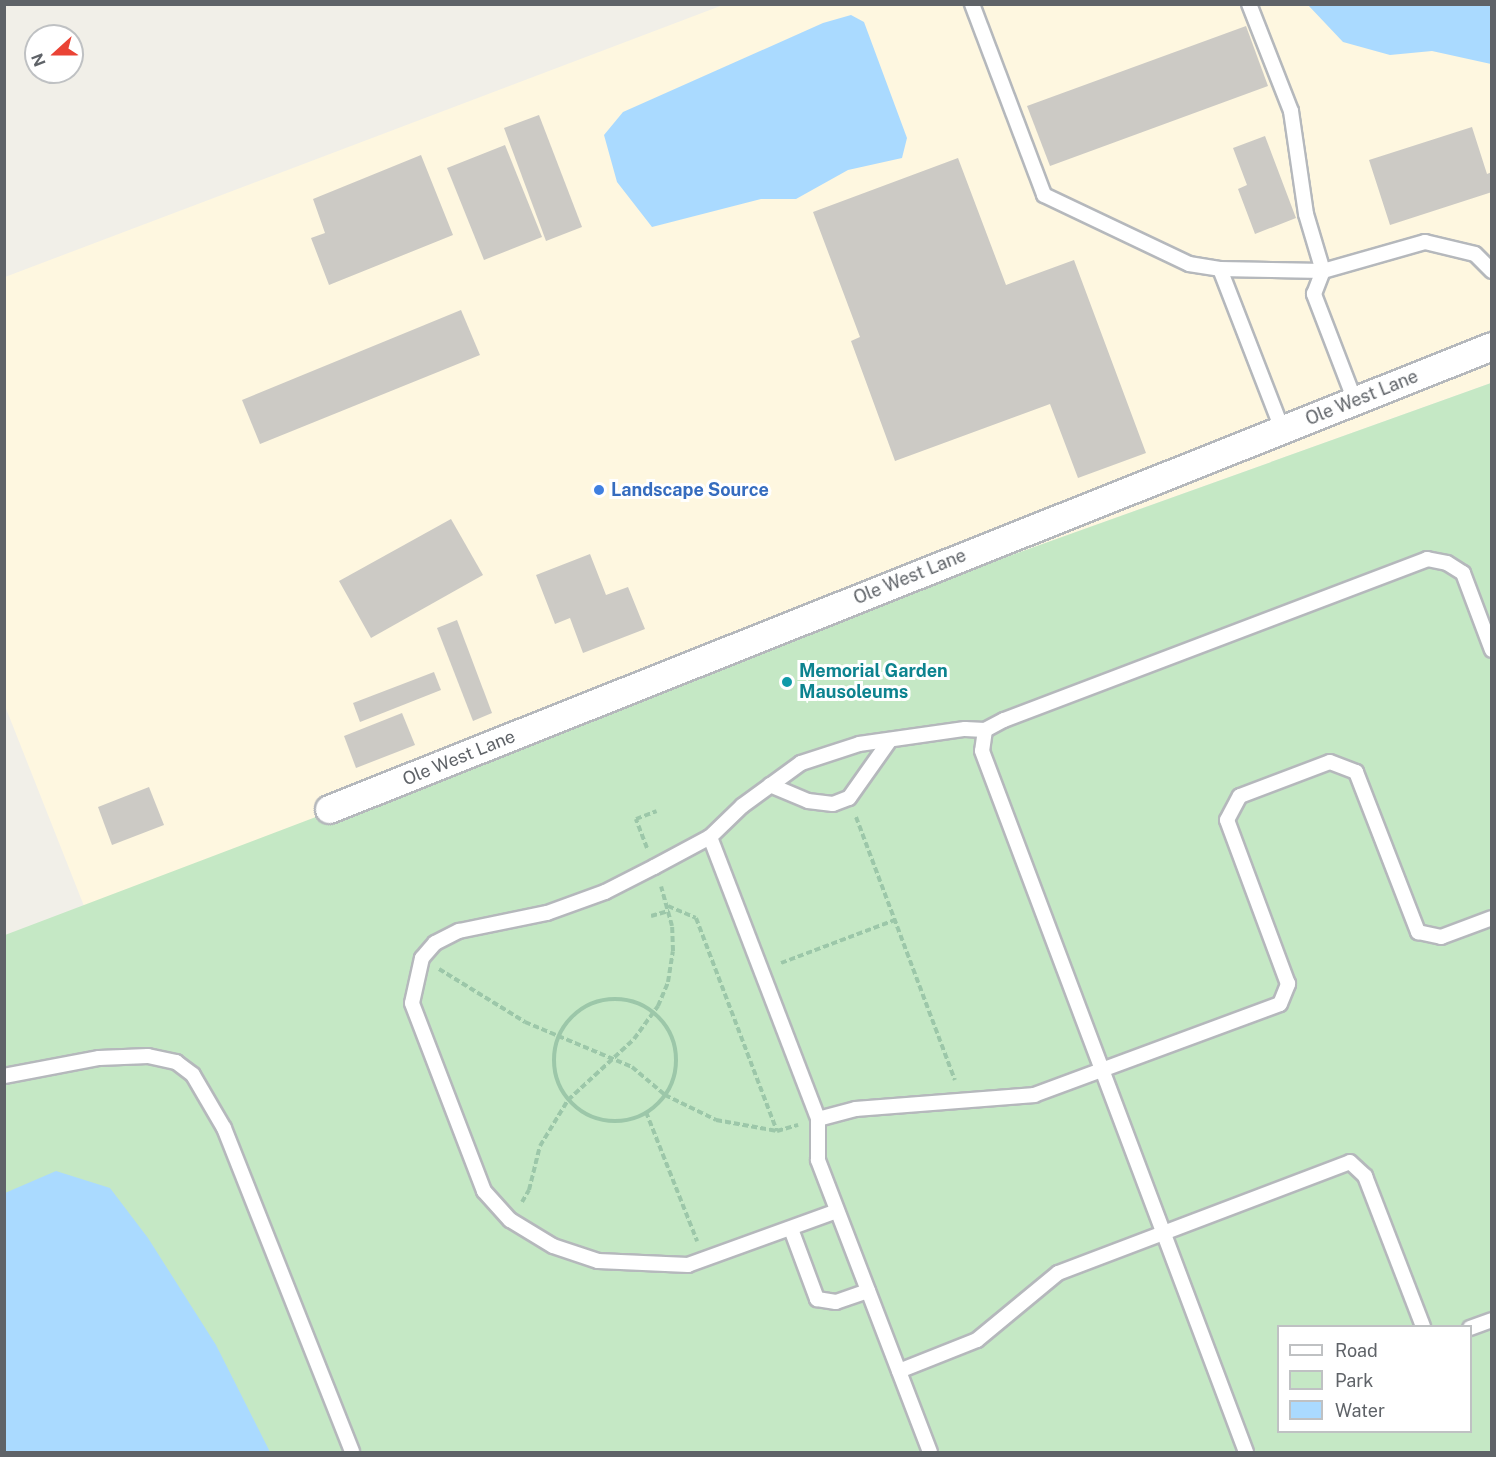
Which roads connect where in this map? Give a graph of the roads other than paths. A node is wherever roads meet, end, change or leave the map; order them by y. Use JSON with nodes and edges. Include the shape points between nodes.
{"nodes":[{"id":1,"x":972,"y":4,"type":"edge"},
{"id":2,"x":1249,"y":4,"type":"edge"},
{"id":3,"x":1220,"y":269,"type":"junction"},
{"id":4,"x":1323,"y":271,"type":"junction"},
{"id":5,"x":1491,"y":271,"type":"edge"},
{"id":6,"x":1491,"y":346,"type":"edge"},
{"id":7,"x":1355,"y":401,"type":"junction"},
{"id":8,"x":1282,"y":429,"type":"junction"},
{"id":9,"x":1491,"y":650,"type":"edge"},
{"id":10,"x":985,"y":730,"type":"junction"},
{"id":11,"x":890,"y":740,"type":"junction"},
{"id":12,"x":770,"y":785,"type":"junction"},
{"id":13,"x":329,"y":809,"type":"dead end"},
{"id":14,"x":710,"y":837,"type":"junction"},
{"id":15,"x":1491,"y":918,"type":"edge"},
{"id":16,"x":1102,"y":1070,"type":"junction"},
{"id":17,"x":4,"y":1076,"type":"edge"},
{"id":18,"x":818,"y":1119,"type":"junction"},
{"id":19,"x":837,"y":1211,"type":"junction"},
{"id":20,"x":791,"y":1229,"type":"junction"},
{"id":21,"x":1161,"y":1232,"type":"junction"},
{"id":22,"x":868,"y":1291,"type":"junction"},
{"id":23,"x":1491,"y":1320,"type":"edge"},
{"id":24,"x":1423,"y":1325,"type":"edge"},
{"id":25,"x":1472,"y":1327,"type":"edge"},
{"id":26,"x":899,"y":1371,"type":"junction"},
{"id":27,"x":352,"y":1452,"type":"edge"},
{"id":28,"x":930,"y":1452,"type":"edge"},
{"id":29,"x":1246,"y":1452,"type":"edge"}],
"edges":[{"from":1,"to":3,"type":"lane","via":[[1044,195],[1189,264]]},
{"from":2,"to":4,"type":"lane","via":[[1291,111],[1306,214]]},
{"from":3,"to":4,"type":"lane"},
{"from":3,"to":8,"type":"lane"},
{"from":4,"to":5,"type":"lane","via":[[1425,242],[1475,254]]},
{"from":4,"to":7,"type":"lane","via":[[1314,294]]},
{"from":6,"to":7,"type":"street","name":"Ole West Lane"},
{"from":7,"to":8,"type":"street","name":"Ole West Lane"},
{"from":8,"to":13,"type":"street","name":"Ole West Lane"},
{"from":9,"to":10,"type":"lane","via":[[1463,573],[1447,562],[1427,559]]},
{"from":10,"to":11,"type":"lane","via":[[965,729]]},
{"from":10,"to":16,"type":"lane","via":[[982,751]]},
{"from":11,"to":12,"type":"lane","via":[[859,744],[801,763]]},
{"from":11,"to":12,"type":"lane","via":[[860,788],[849,798],[833,804],[808,801]]},
{"from":12,"to":14,"type":"lane"},
{"from":14,"to":18,"type":"lane"},
{"from":14,"to":20,"type":"lane","via":[[604,892],[547,913],[459,931],[435,943],[422,958],[412,1003],[484,1191],[510,1220],[553,1246],[598,1261],[688,1265]]},
{"from":15,"to":16,"type":"lane","via":[[1441,937],[1418,932],[1356,772],[1330,762],[1240,796],[1227,820],[1288,984],[1280,1004]]},
{"from":16,"to":18,"type":"lane","via":[[1034,1095],[856,1109]]},
{"from":16,"to":21,"type":"lane"},
{"from":17,"to":27,"type":"lane","via":[[99,1058],[148,1056],[176,1062],[193,1075],[224,1128]]},
{"from":18,"to":19,"type":"lane","via":[[818,1160]]},
{"from":19,"to":20,"type":"lane"},
{"from":19,"to":22,"type":"lane"},
{"from":20,"to":22,"type":"lane","via":[[817,1299],[836,1302]]},
{"from":21,"to":24,"type":"lane","via":[[1350,1162],[1365,1176]]},
{"from":21,"to":26,"type":"lane","via":[[1058,1273],[1035,1288],[977,1340]]},
{"from":21,"to":29,"type":"lane"},
{"from":22,"to":26,"type":"lane"},
{"from":23,"to":25,"type":"lane"},
{"from":26,"to":28,"type":"lane"}]}
